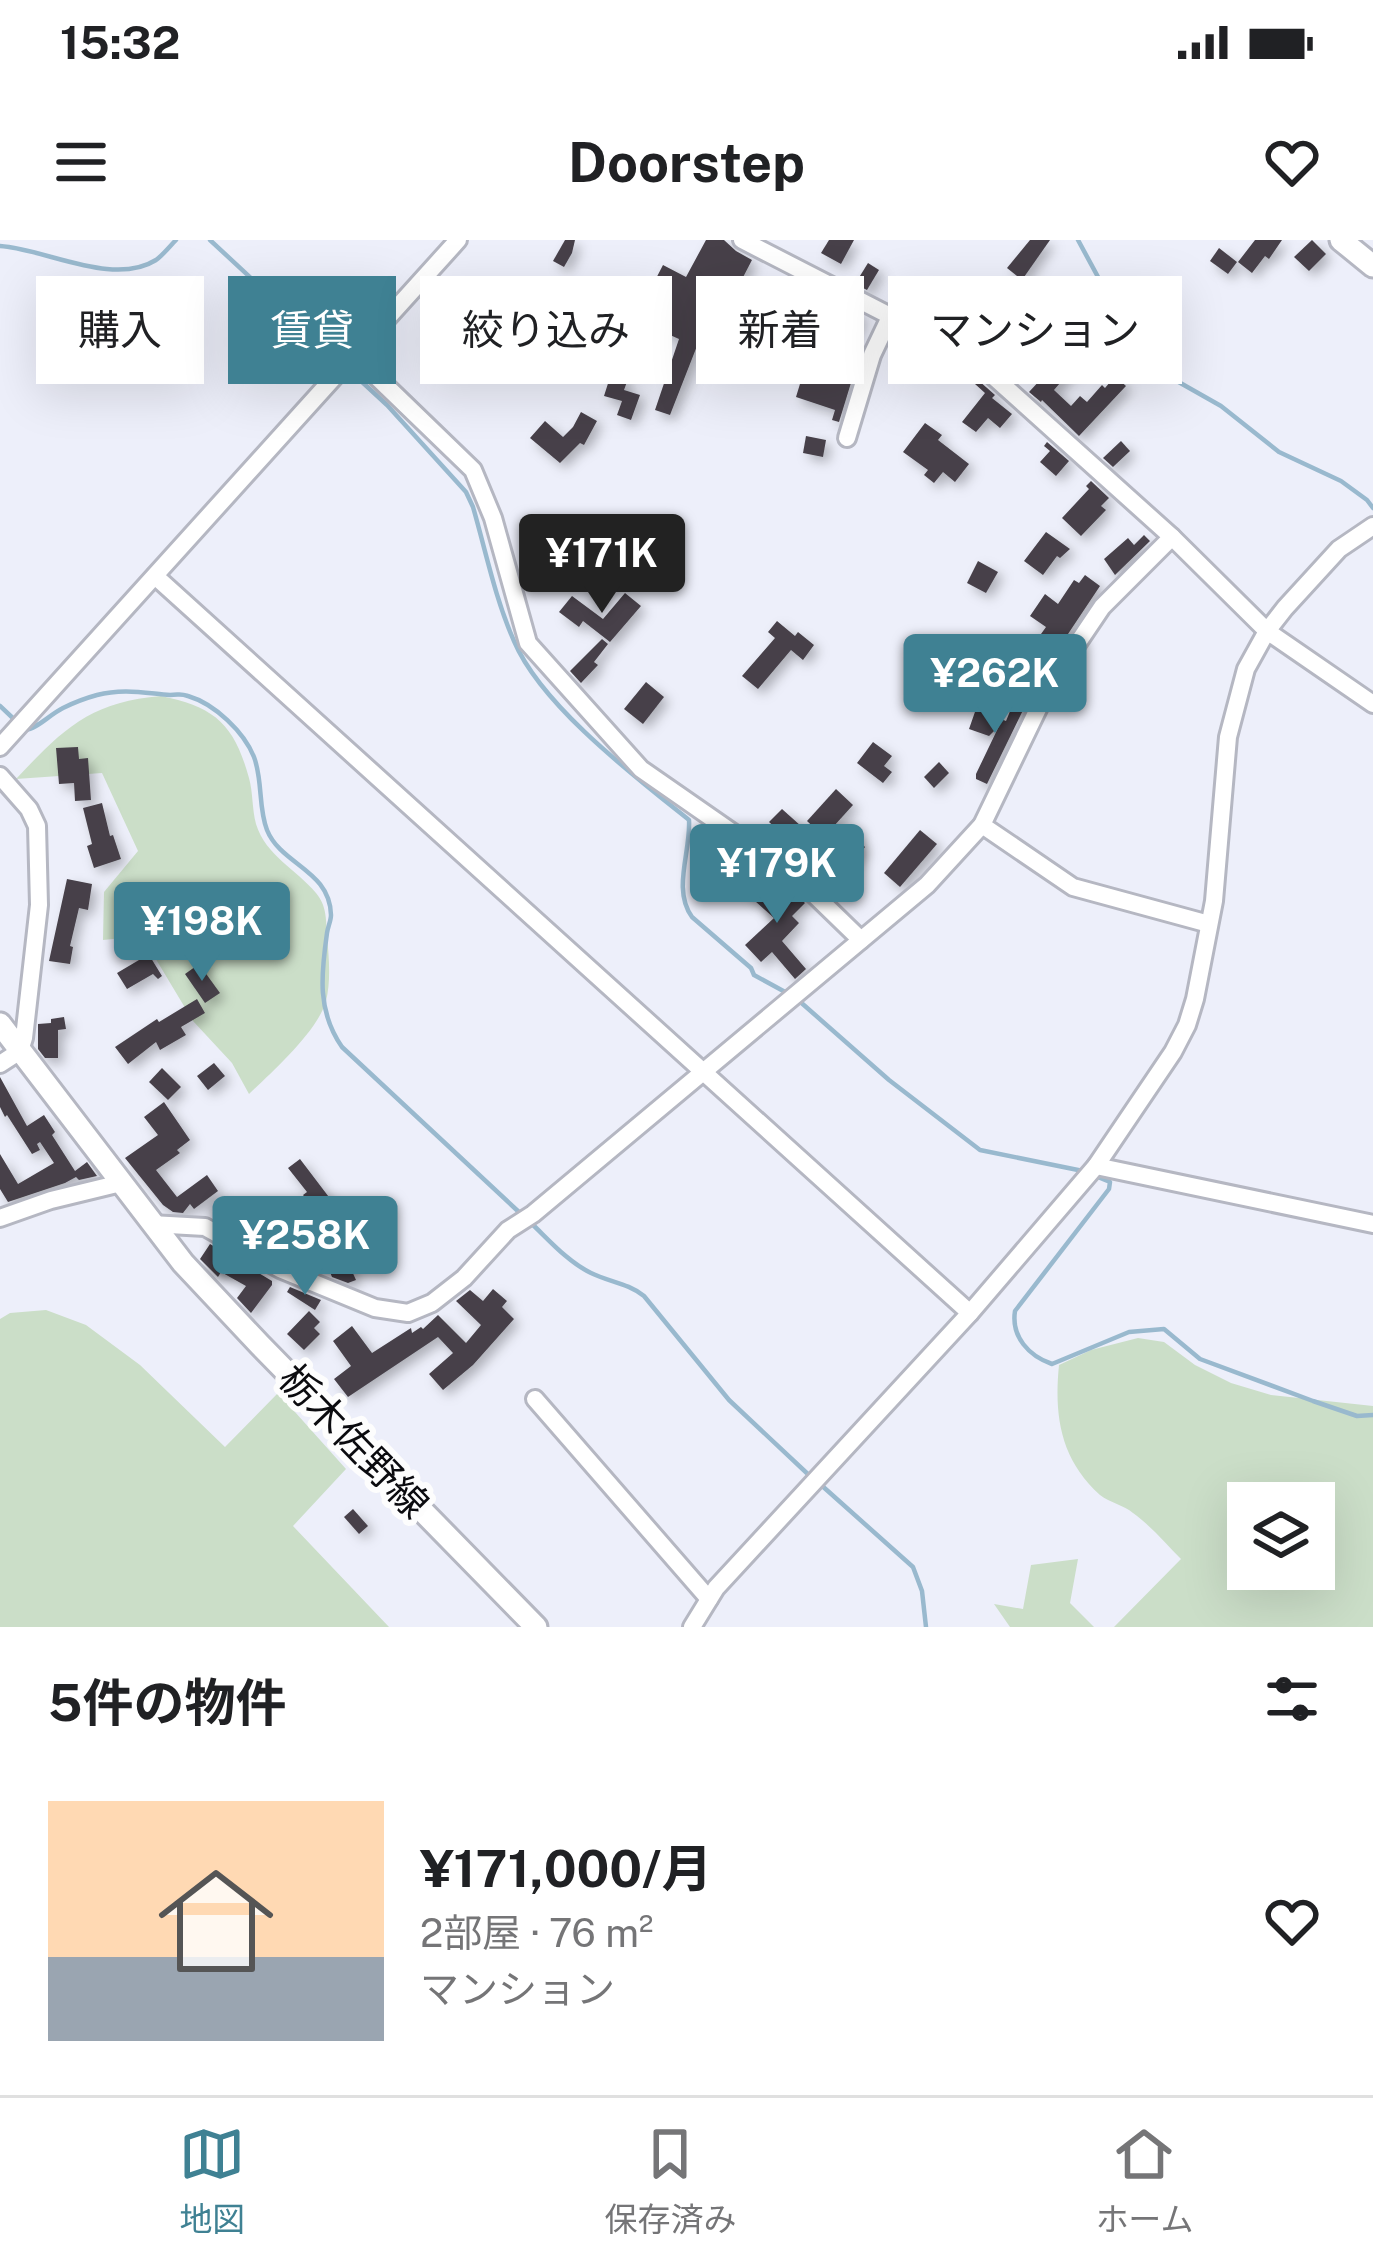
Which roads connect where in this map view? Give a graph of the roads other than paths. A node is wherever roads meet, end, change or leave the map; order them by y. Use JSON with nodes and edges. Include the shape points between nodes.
{"nodes":[{"id":1,"x":458,"y":240,"type":"edge"},
{"id":2,"x":742,"y":240,"type":"edge"},
{"id":3,"x":1341,"y":240,"type":"edge"},
{"id":4,"x":1373,"y":266,"type":"edge"},
{"id":5,"x":396,"y":309,"type":"edge"},
{"id":6,"x":888,"y":316,"type":"edge"},
{"id":7,"x":888,"y":321,"type":"edge"},
{"id":8,"x":328,"y":384,"type":"edge"},
{"id":9,"x":384,"y":384,"type":"edge"},
{"id":10,"x":1003,"y":384,"type":"edge"},
{"id":11,"x":847,"y":438,"type":"dead end"},
{"id":12,"x":1373,"y":526,"type":"edge"},
{"id":13,"x":1172,"y":537,"type":"junction"},
{"id":14,"x":155,"y":575,"type":"junction"},
{"id":15,"x":1267,"y":631,"type":"junction"},
{"id":16,"x":1373,"y":704,"type":"edge"},
{"id":17,"x":0,"y":747,"type":"edge"},
{"id":18,"x":0,"y":776,"type":"edge"},
{"id":19,"x":982,"y":825,"type":"junction"},
{"id":20,"x":1209,"y":924,"type":"junction"},
{"id":21,"x":861,"y":940,"type":"junction"},
{"id":22,"x":0,"y":1024,"type":"edge"},
{"id":23,"x":10,"y":1058,"type":"edge"},
{"id":24,"x":704,"y":1070,"type":"junction"},
{"id":25,"x":1096,"y":1166,"type":"junction"},
{"id":26,"x":121,"y":1183,"type":"junction"},
{"id":27,"x":0,"y":1218,"type":"edge"},
{"id":28,"x":152,"y":1224,"type":"junction"},
{"id":29,"x":1373,"y":1224,"type":"edge"},
{"id":30,"x":970,"y":1313,"type":"junction"},
{"id":31,"x":535,"y":1399,"type":"dead end"},
{"id":32,"x":709,"y":1599,"type":"junction"},
{"id":33,"x":536,"y":1627,"type":"edge"},
{"id":34,"x":692,"y":1627,"type":"edge"}],
"edges":[{"from":1,"to":5,"type":"street"},
{"from":2,"to":6,"type":"street"},
{"from":3,"to":4,"type":"main road"},
{"from":7,"to":11,"type":"street"},
{"from":8,"to":14,"type":"street"},
{"from":9,"to":21,"type":"street","via":[[473,470],[528,643],[641,770],[795,876]]},
{"from":10,"to":13,"type":"street"},
{"from":12,"to":15,"type":"street","via":[[1339,549]]},
{"from":13,"to":15,"type":"street"},
{"from":13,"to":19,"type":"street","via":[[1102,607],[1050,684]]},
{"from":14,"to":17,"type":"street"},
{"from":14,"to":24,"type":"street"},
{"from":15,"to":16,"type":"street"},
{"from":15,"to":20,"type":"street","via":[[1246,669],[1228,737]]},
{"from":18,"to":23,"type":"street","via":[[37,826],[39,905],[24,1038]]},
{"from":19,"to":20,"type":"street","via":[[1073,886]]},
{"from":19,"to":21,"type":"street"},
{"from":20,"to":25,"type":"street","via":[[1187,1025]]},
{"from":21,"to":24,"type":"street"},
{"from":22,"to":23,"type":"main road","name":"栃木佐野線"},
{"from":23,"to":26,"type":"main road","name":"栃木佐野線"},
{"from":24,"to":28,"type":"street","via":[[508,1230],[464,1278],[408,1313],[280,1270],[205,1227]]},
{"from":24,"to":30,"type":"street"},
{"from":25,"to":29,"type":"street"},
{"from":25,"to":30,"type":"street"},
{"from":26,"to":27,"type":"street"},
{"from":26,"to":28,"type":"main road","name":"栃木佐野線"},
{"from":28,"to":33,"type":"main road","name":"栃木佐野線"},
{"from":30,"to":32,"type":"street"},
{"from":31,"to":32,"type":"street"},
{"from":32,"to":34,"type":"street"}]}
